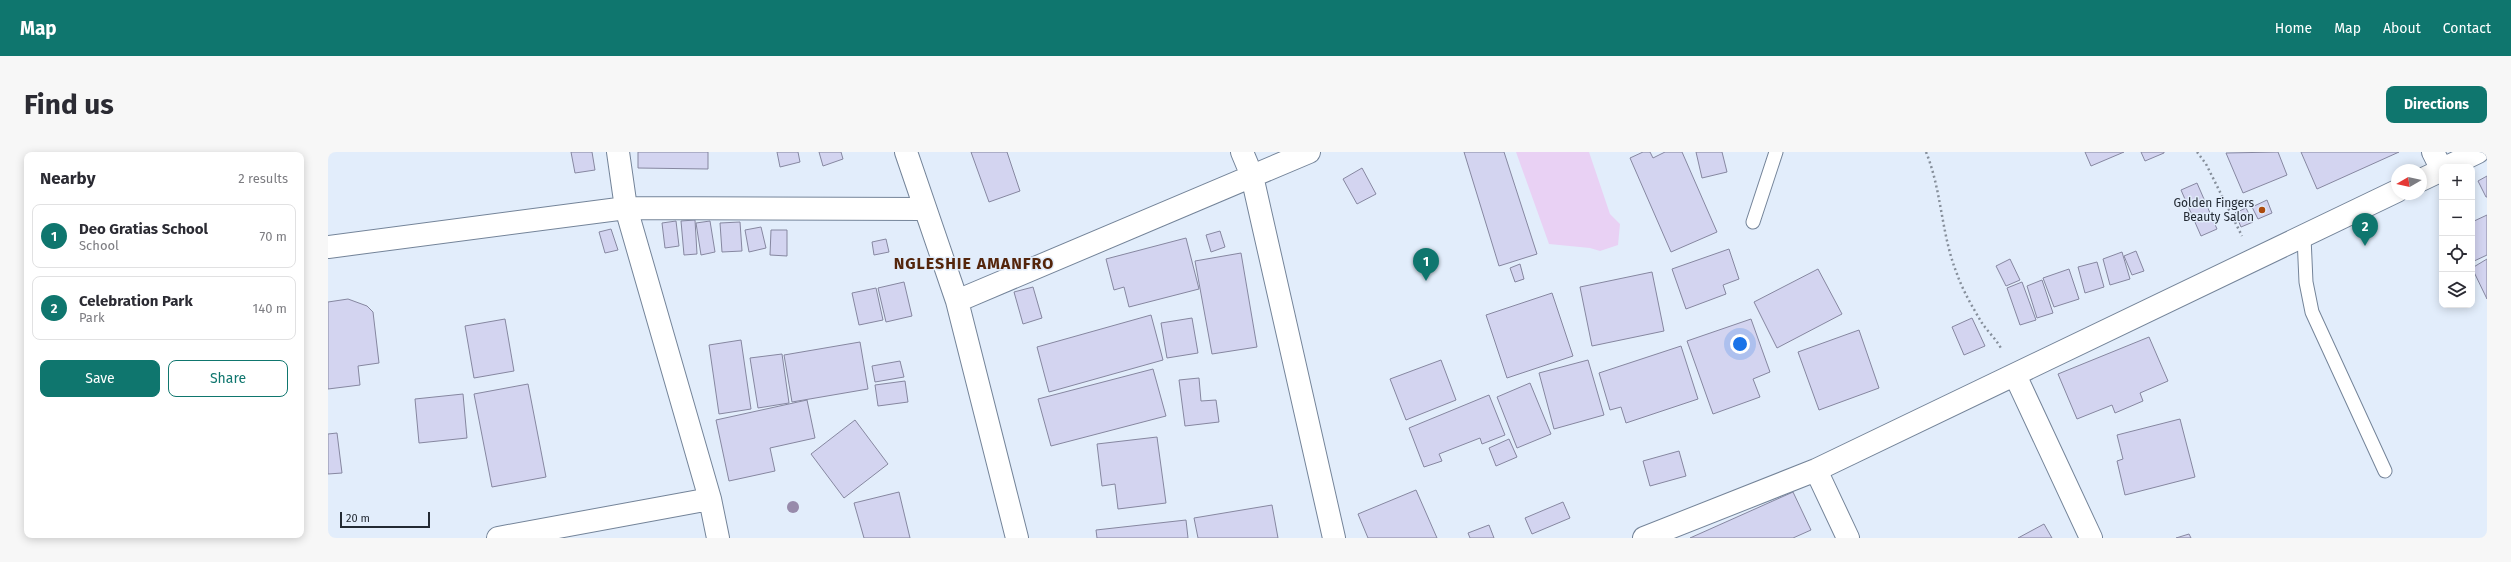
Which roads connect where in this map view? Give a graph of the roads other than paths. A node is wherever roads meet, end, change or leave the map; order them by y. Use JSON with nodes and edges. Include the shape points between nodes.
{"nodes":[{"id":1,"x":618,"y":152,"type":"edge"},
{"id":2,"x":906,"y":152,"type":"edge"},
{"id":3,"x":1242,"y":152,"type":"edge"},
{"id":4,"x":1309,"y":152,"type":"edge"},
{"id":5,"x":1776,"y":152,"type":"edge"},
{"id":6,"x":2433,"y":152,"type":"edge"},
{"id":7,"x":2478,"y":152,"type":"edge"},
{"id":8,"x":2439,"y":164,"type":"edge"},
{"id":9,"x":2453,"y":164,"type":"edge"},
{"id":10,"x":2439,"y":171,"type":"edge"},
{"id":11,"x":1252,"y":176,"type":"junction"},
{"id":12,"x":2427,"y":177,"type":"edge"},
{"id":13,"x":2391,"y":194,"type":"edge"},
{"id":14,"x":626,"y":208,"type":"junction"},
{"id":15,"x":925,"y":209,"type":"junction"},
{"id":16,"x":1753,"y":222,"type":"dead end"},
{"id":17,"x":2304,"y":237,"type":"junction"},
{"id":18,"x":328,"y":247,"type":"edge"},
{"id":19,"x":957,"y":301,"type":"junction"},
{"id":20,"x":2015,"y":375,"type":"junction"},
{"id":21,"x":1816,"y":470,"type":"junction"},
{"id":22,"x":2385,"y":471,"type":"dead end"},
{"id":23,"x":710,"y":499,"type":"junction"},
{"id":24,"x":498,"y":538,"type":"edge"},
{"id":25,"x":718,"y":538,"type":"edge"},
{"id":26,"x":1017,"y":538,"type":"edge"},
{"id":27,"x":1334,"y":538,"type":"edge"},
{"id":28,"x":1644,"y":538,"type":"edge"},
{"id":29,"x":1848,"y":538,"type":"edge"},
{"id":30,"x":2091,"y":538,"type":"edge"}],
"edges":[{"from":1,"to":14,"type":"street"},
{"from":2,"to":15,"type":"street"},
{"from":3,"to":11,"type":"street"},
{"from":4,"to":11,"type":"street"},
{"from":5,"to":16,"type":"lane"},
{"from":6,"to":8,"type":"street"},
{"from":7,"to":9,"type":"street"},
{"from":10,"to":12,"type":"street"},
{"from":11,"to":19,"type":"street"},
{"from":11,"to":27,"type":"street"},
{"from":13,"to":17,"type":"street"},
{"from":14,"to":15,"type":"street"},
{"from":14,"to":18,"type":"street"},
{"from":14,"to":23,"type":"street"},
{"from":15,"to":19,"type":"street"},
{"from":17,"to":20,"type":"street"},
{"from":17,"to":22,"type":"lane","via":[[2306,282],[2312,312]]},
{"from":19,"to":26,"type":"street"},
{"from":20,"to":21,"type":"street"},
{"from":20,"to":30,"type":"street"},
{"from":21,"to":28,"type":"street"},
{"from":21,"to":29,"type":"street"},
{"from":23,"to":24,"type":"street"},
{"from":23,"to":25,"type":"street"}]}
